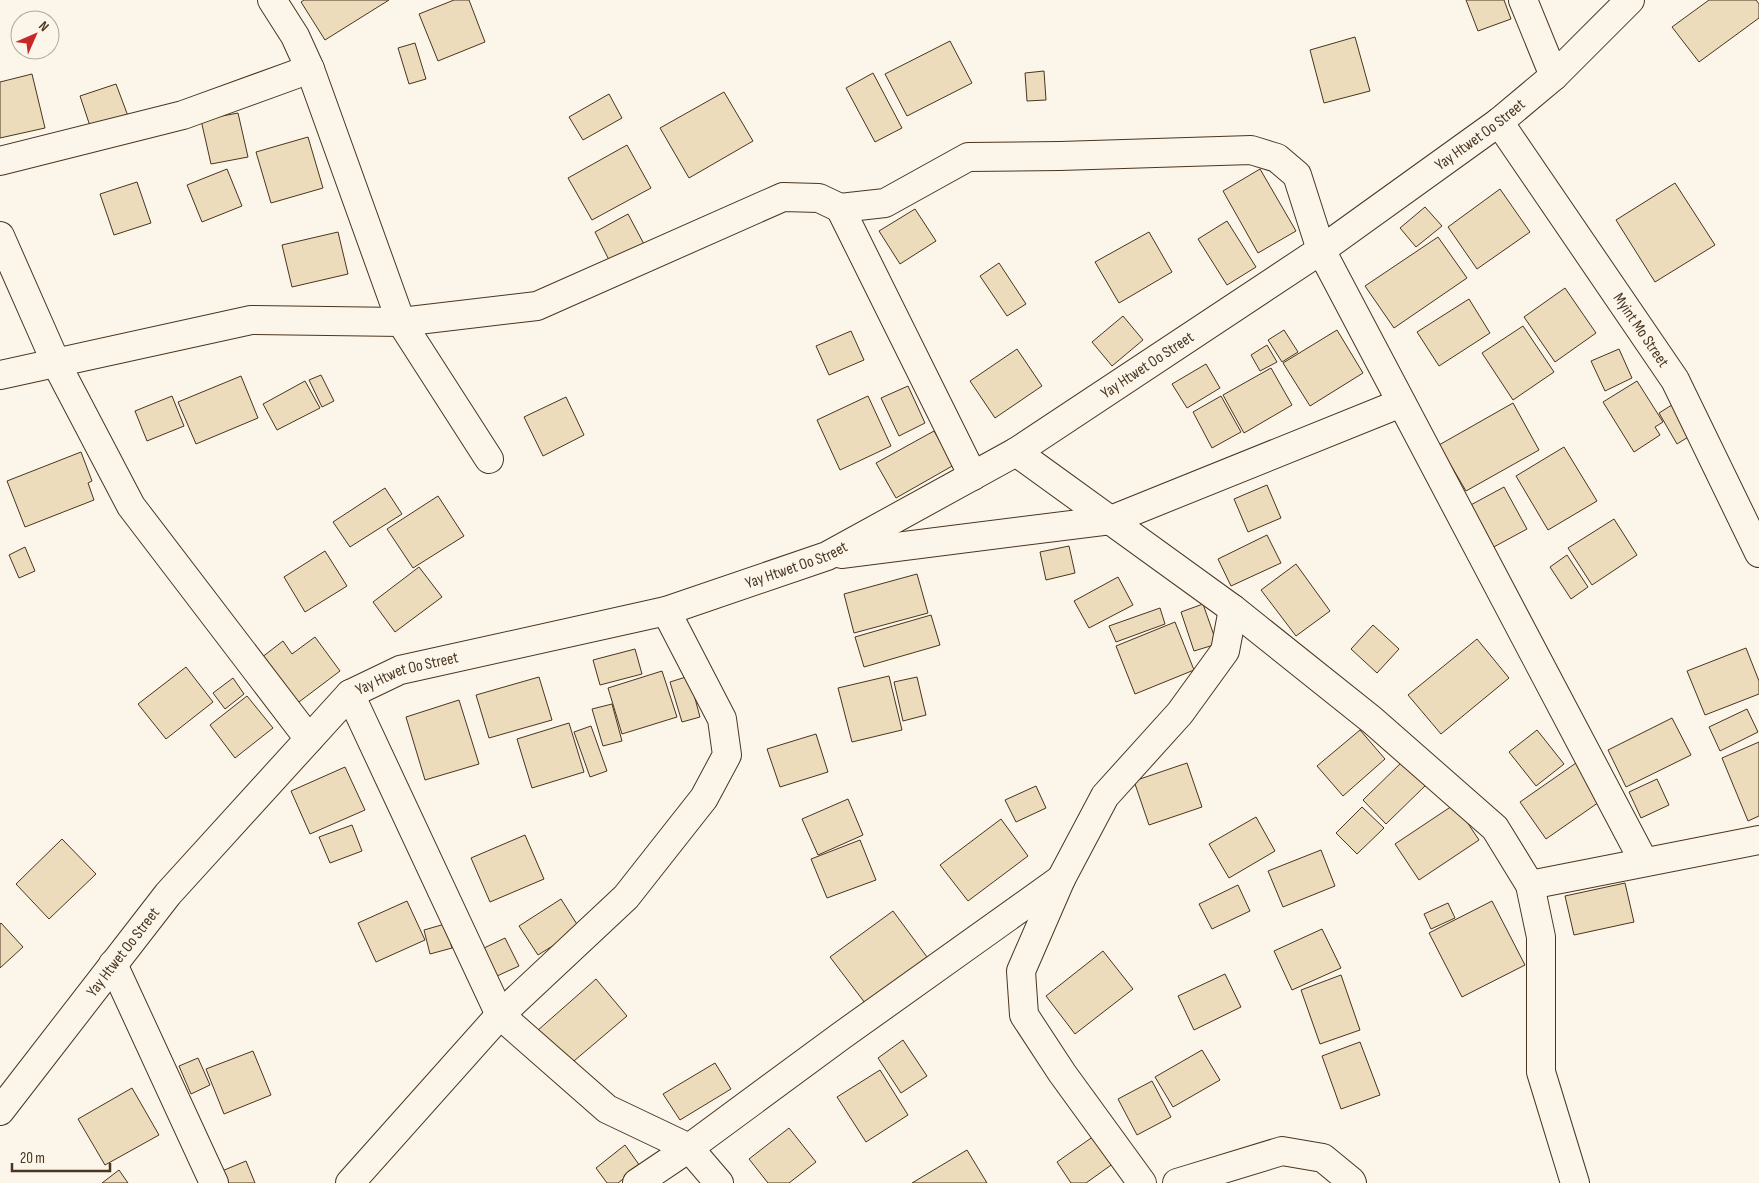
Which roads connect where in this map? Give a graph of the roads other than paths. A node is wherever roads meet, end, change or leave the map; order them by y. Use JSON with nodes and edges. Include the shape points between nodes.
{"nodes":[{"id":1,"x":272,"y":0,"type":"edge"},
{"id":2,"x":1523,"y":0,"type":"edge"},
{"id":3,"x":1630,"y":0,"type":"edge"},
{"id":4,"x":310,"y":69,"type":"junction"},
{"id":5,"x":1554,"y":76,"type":"junction"},
{"id":6,"x":1498,"y":122,"type":"junction"},
{"id":7,"x":0,"y":161,"type":"edge"},
{"id":8,"x":840,"y":208,"type":"junction"},
{"id":9,"x":0,"y":236,"type":"edge"},
{"id":10,"x":1321,"y":250,"type":"junction"},
{"id":11,"x":401,"y":322,"type":"junction"},
{"id":12,"x":56,"y":363,"type":"junction"},
{"id":13,"x":0,"y":376,"type":"edge"},
{"id":14,"x":1401,"y":403,"type":"junction"},
{"id":15,"x":1016,"y":452,"type":"junction"},
{"id":16,"x":489,"y":459,"type":"dead end"},
{"id":17,"x":973,"y":476,"type":"junction"},
{"id":18,"x":1111,"y":520,"type":"junction"},
{"id":19,"x":1759,"y":553,"type":"edge"},
{"id":20,"x":827,"y":556,"type":"junction"},
{"id":21,"x":1233,"y":609,"type":"junction"},
{"id":22,"x":666,"y":611,"type":"junction"},
{"id":23,"x":350,"y":694,"type":"junction"},
{"id":24,"x":309,"y":739,"type":"junction"},
{"id":25,"x":1759,"y":840,"type":"edge"},
{"id":26,"x":1644,"y":862,"type":"junction"},
{"id":27,"x":1061,"y":879,"type":"junction"},
{"id":28,"x":1530,"y":885,"type":"junction"},
{"id":29,"x":113,"y":964,"type":"junction"},
{"id":30,"x":500,"y":1015,"type":"junction"},
{"id":31,"x":0,"y":1111,"type":"edge"},
{"id":32,"x":689,"y":1148,"type":"junction"},
{"id":33,"x":214,"y":1183,"type":"edge"},
{"id":34,"x":350,"y":1183,"type":"edge"},
{"id":35,"x":637,"y":1183,"type":"edge"},
{"id":36,"x":719,"y":1183,"type":"edge"},
{"id":37,"x":1142,"y":1183,"type":"edge"},
{"id":38,"x":1177,"y":1183,"type":"edge"},
{"id":39,"x":1352,"y":1183,"type":"edge"},
{"id":40,"x":1575,"y":1183,"type":"edge"}],
"edges":[{"from":1,"to":4,"type":"street","via":[[295,36]]},
{"from":2,"to":5,"type":"street"},
{"from":3,"to":5,"type":"street","name":"Yay Htwet Oo Street"},
{"from":4,"to":7,"type":"street","via":[[183,115]]},
{"from":4,"to":11,"type":"street"},
{"from":5,"to":6,"type":"street","name":"Yay Htwet Oo Street"},
{"from":6,"to":10,"type":"street","name":"Yay Htwet Oo Street"},
{"from":6,"to":19,"type":"street","name":"Myint Mo Street","via":[[1674,380]]},
{"from":8,"to":10,"type":"street","via":[[885,203],[968,157],[1251,150],[1277,158],[1297,175]]},
{"from":8,"to":11,"type":"street","via":[[819,198],[783,197],[537,306]]},
{"from":8,"to":17,"type":"street"},
{"from":9,"to":12,"type":"street"},
{"from":10,"to":14,"type":"street"},
{"from":10,"to":15,"type":"street","name":"Yay Htwet Oo Street"},
{"from":11,"to":12,"type":"street","via":[[251,320]]},
{"from":11,"to":16,"type":"street"},
{"from":12,"to":13,"type":"street"},
{"from":12,"to":24,"type":"street","via":[[131,506]]},
{"from":14,"to":18,"type":"street"},
{"from":14,"to":26,"type":"street"},
{"from":15,"to":17,"type":"street","name":"Yay Htwet Oo Street"},
{"from":15,"to":18,"type":"street"},
{"from":17,"to":20,"type":"street","name":"Yay Htwet Oo Street"},
{"from":18,"to":20,"type":"street"},
{"from":18,"to":21,"type":"street"},
{"from":20,"to":22,"type":"street","name":"Yay Htwet Oo Street"},
{"from":21,"to":27,"type":"street","via":[[1224,652],[1180,713],[1105,796]]},
{"from":21,"to":28,"type":"street","via":[[1372,720],[1495,828]]},
{"from":22,"to":23,"type":"street","name":"Yay Htwet Oo Street","via":[[400,670]]},
{"from":22,"to":30,"type":"street","via":[[722,719],[727,754],[704,798],[626,897]]},
{"from":23,"to":24,"type":"street","name":"Yay Htwet Oo Street"},
{"from":23,"to":30,"type":"street"},
{"from":24,"to":29,"type":"street","name":"Yay Htwet Oo Street","via":[[168,894]]},
{"from":25,"to":26,"type":"street"},
{"from":26,"to":28,"type":"street"},
{"from":27,"to":32,"type":"street"},
{"from":27,"to":37,"type":"street","via":[[1021,971],[1024,1015]]},
{"from":28,"to":40,"type":"street","via":[[1541,938],[1541,1072]]},
{"from":29,"to":31,"type":"street","name":"Yay Htwet Oo Street"},
{"from":29,"to":33,"type":"street"},
{"from":30,"to":32,"type":"street","via":[[607,1109]]},
{"from":30,"to":34,"type":"street"},
{"from":32,"to":35,"type":"street"},
{"from":32,"to":36,"type":"street"},
{"from":38,"to":39,"type":"street","via":[[1282,1151],[1323,1158]]}]}
